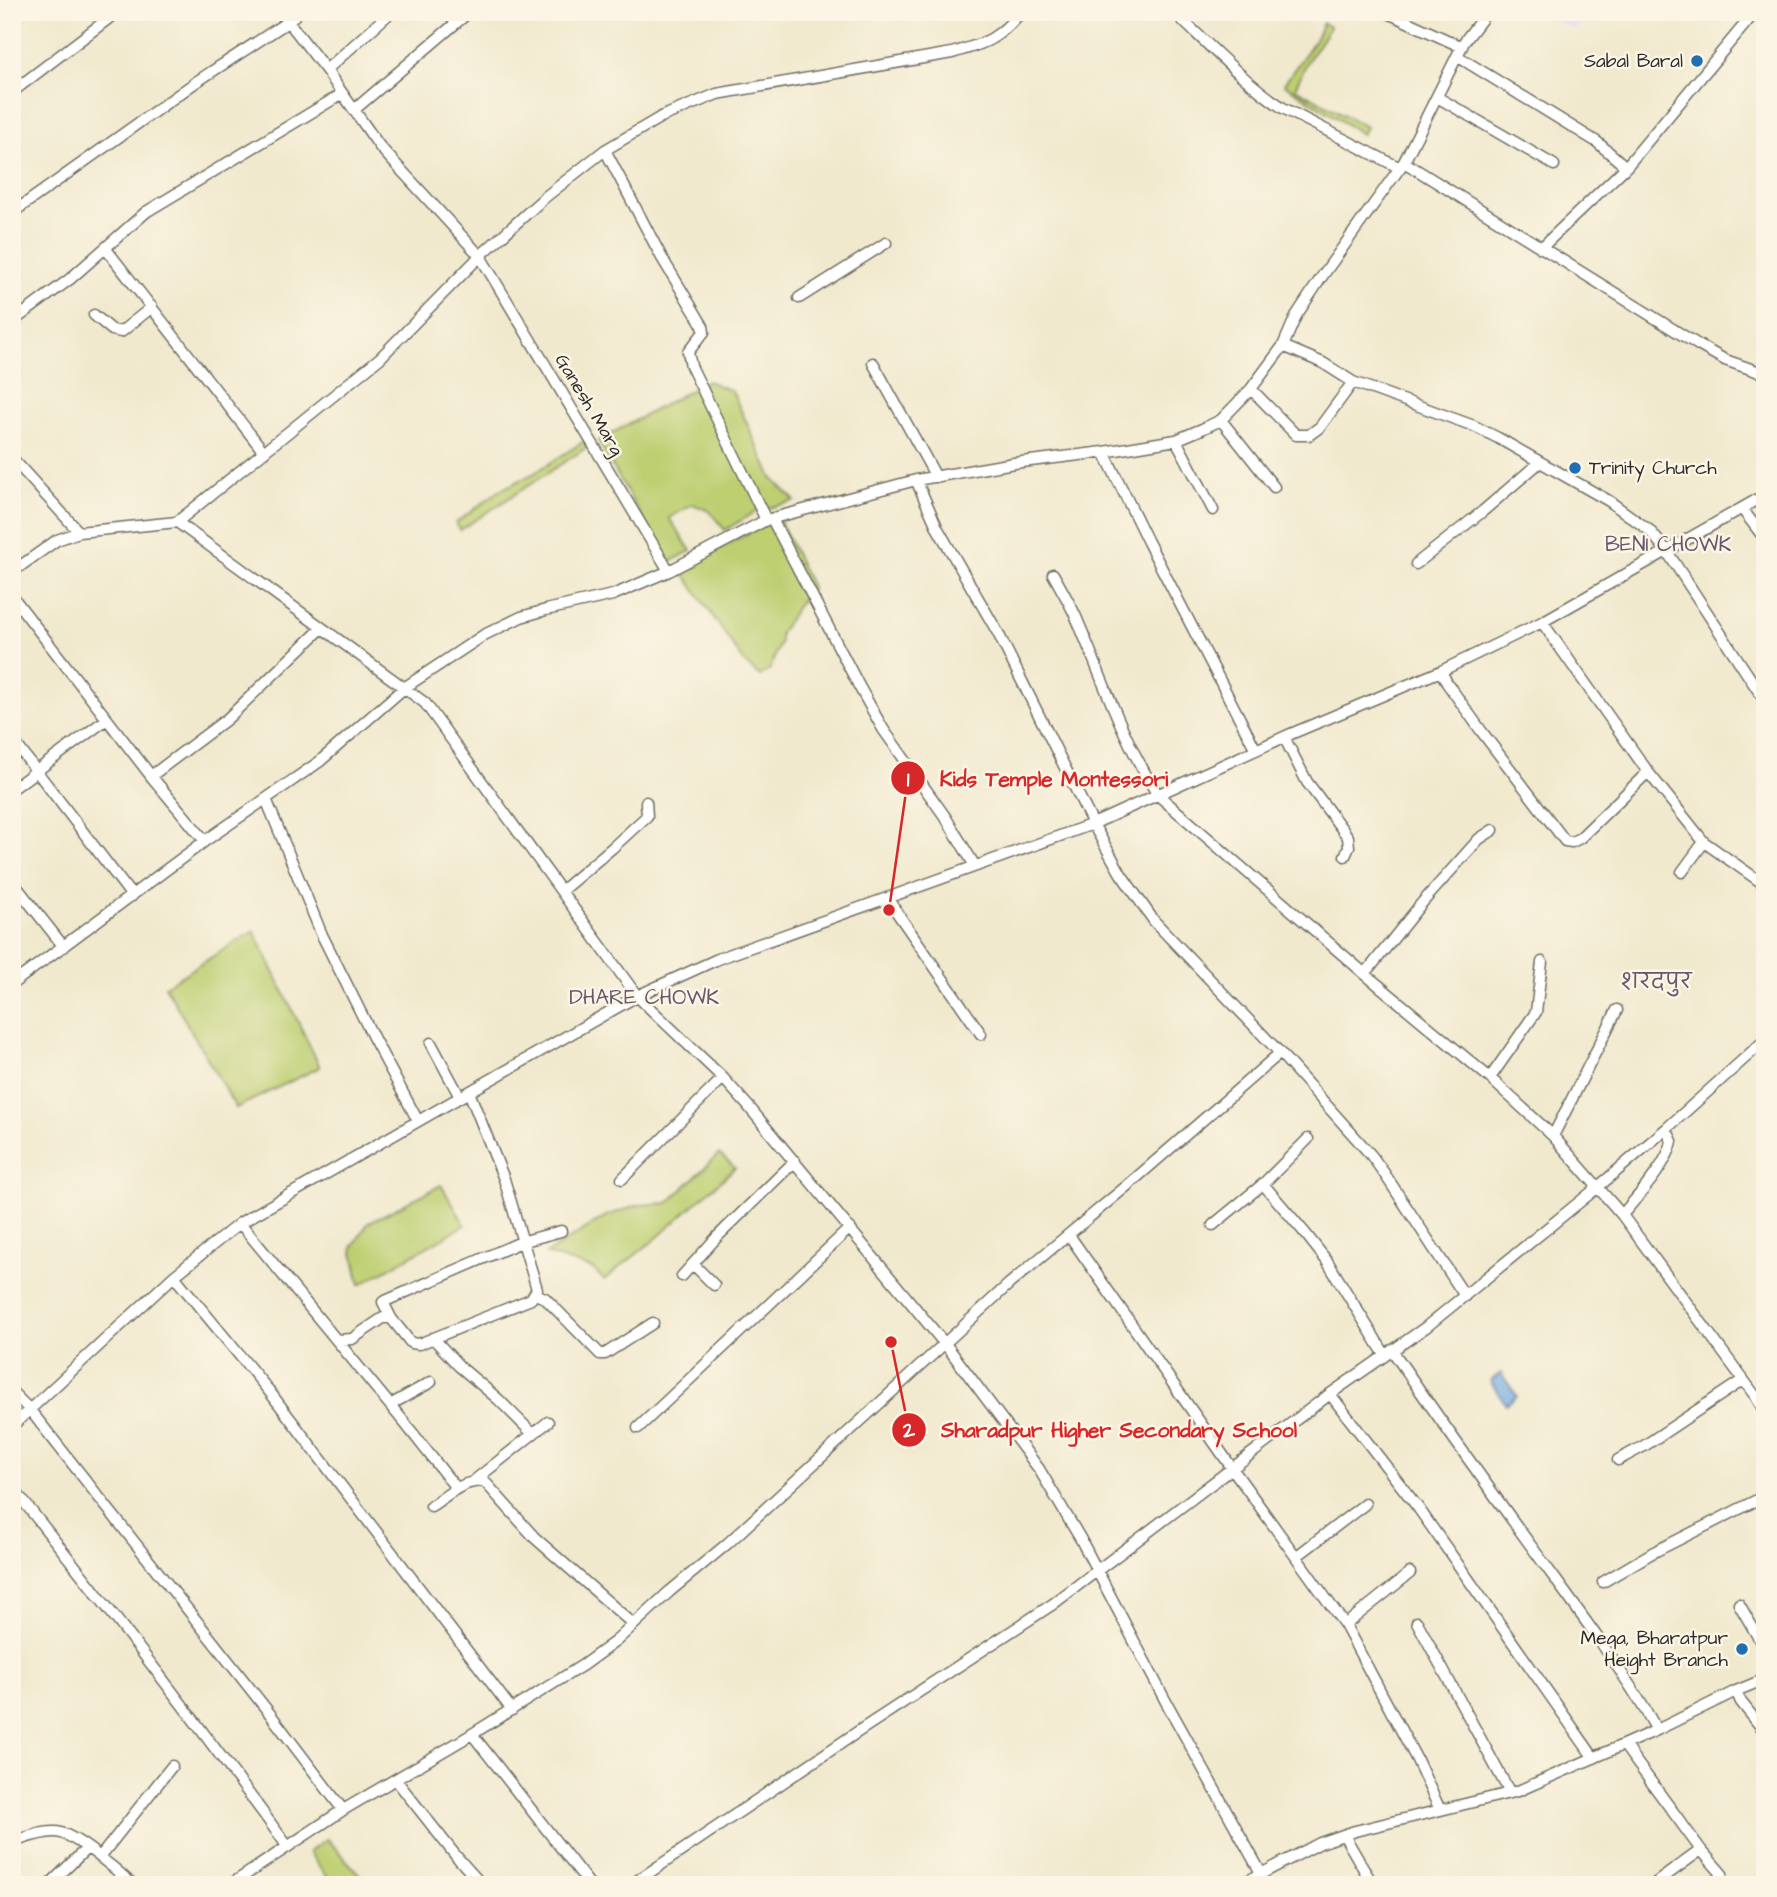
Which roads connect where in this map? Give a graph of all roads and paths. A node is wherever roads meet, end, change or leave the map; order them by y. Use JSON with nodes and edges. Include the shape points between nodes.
{"nodes":[{"id":1,"x":117,"y":12,"type":"edge"},
{"id":2,"x":298,"y":12,"type":"edge"},
{"id":3,"x":391,"y":12,"type":"edge"},
{"id":4,"x":469,"y":12,"type":"edge"},
{"id":5,"x":1021,"y":12,"type":"edge"},
{"id":6,"x":1174,"y":12,"type":"edge"},
{"id":7,"x":1386,"y":12,"type":"edge"},
{"id":8,"x":1487,"y":12,"type":"edge"},
{"id":9,"x":1755,"y":12,"type":"edge"},
{"id":10,"x":285,"y":17,"type":"edge"},
{"id":11,"x":1460,"y":51,"type":"junction"},
{"id":12,"x":326,"y":70,"type":"junction"},
{"id":13,"x":12,"y":92,"type":"edge"},
{"id":14,"x":342,"y":94,"type":"junction"},
{"id":15,"x":1437,"y":97,"type":"junction"},
{"id":16,"x":354,"y":110,"type":"junction"},
{"id":17,"x":606,"y":150,"type":"junction"},
{"id":18,"x":1402,"y":165,"type":"junction"},
{"id":19,"x":1554,"y":165,"type":"dead end"},
{"id":20,"x":1626,"y":167,"type":"junction"},
{"id":21,"x":12,"y":213,"type":"edge"},
{"id":22,"x":886,"y":243,"type":"dead end"},
{"id":23,"x":1541,"y":248,"type":"junction"},
{"id":24,"x":106,"y":249,"type":"junction"},
{"id":25,"x":480,"y":256,"type":"junction"},
{"id":26,"x":799,"y":298,"type":"dead end"},
{"id":27,"x":152,"y":307,"type":"junction"},
{"id":28,"x":94,"y":315,"type":"dead end"},
{"id":29,"x":12,"y":322,"type":"edge"},
{"id":30,"x":1283,"y":346,"type":"junction"},
{"id":31,"x":873,"y":363,"type":"dead end"},
{"id":32,"x":1765,"y":374,"type":"edge"},
{"id":33,"x":1353,"y":382,"type":"junction"},
{"id":34,"x":1251,"y":389,"type":"junction"},
{"id":35,"x":1221,"y":420,"type":"junction"},
{"id":36,"x":1176,"y":440,"type":"junction"},
{"id":37,"x":264,"y":452,"type":"junction"},
{"id":38,"x":1104,"y":452,"type":"junction"},
{"id":39,"x":12,"y":458,"type":"edge"},
{"id":40,"x":1540,"y":462,"type":"junction"},
{"id":41,"x":936,"y":477,"type":"junction"},
{"id":42,"x":916,"y":480,"type":"junction"},
{"id":43,"x":1274,"y":487,"type":"dead end"},
{"id":44,"x":1765,"y":495,"type":"edge"},
{"id":45,"x":1742,"y":509,"type":"junction"},
{"id":46,"x":1213,"y":510,"type":"dead end"},
{"id":47,"x":769,"y":519,"type":"junction"},
{"id":48,"x":177,"y":522,"type":"junction"},
{"id":49,"x":79,"y":532,"type":"junction"},
{"id":50,"x":1765,"y":539,"type":"edge"},
{"id":51,"x":1666,"y":550,"type":"junction"},
{"id":52,"x":1416,"y":564,"type":"dead end"},
{"id":53,"x":14,"y":569,"type":"edge"},
{"id":54,"x":669,"y":571,"type":"junction"},
{"id":55,"x":1053,"y":574,"type":"dead end"},
{"id":56,"x":12,"y":596,"type":"edge"},
{"id":57,"x":1542,"y":622,"type":"junction"},
{"id":58,"x":322,"y":628,"type":"junction"},
{"id":59,"x":1441,"y":671,"type":"junction"},
{"id":60,"x":404,"y":688,"type":"junction"},
{"id":61,"x":1765,"y":701,"type":"edge"},
{"id":62,"x":107,"y":719,"type":"junction"},
{"id":63,"x":1284,"y":737,"type":"junction"},
{"id":64,"x":12,"y":739,"type":"edge"},
{"id":65,"x":1256,"y":750,"type":"junction"},
{"id":66,"x":36,"y":771,"type":"junction"},
{"id":67,"x":1648,"y":772,"type":"junction"},
{"id":68,"x":151,"y":776,"type":"junction"},
{"id":69,"x":12,"y":789,"type":"edge"},
{"id":70,"x":1157,"y":795,"type":"junction"},
{"id":71,"x":266,"y":799,"type":"junction"},
{"id":72,"x":646,"y":802,"type":"dead end"},
{"id":73,"x":1093,"y":824,"type":"junction"},
{"id":74,"x":1493,"y":830,"type":"dead end"},
{"id":75,"x":205,"y":841,"type":"junction"},
{"id":76,"x":1704,"y":842,"type":"junction"},
{"id":77,"x":1345,"y":856,"type":"dead end"},
{"id":78,"x":975,"y":866,"type":"junction"},
{"id":79,"x":1682,"y":872,"type":"dead end"},
{"id":80,"x":12,"y":881,"type":"edge"},
{"id":81,"x":1765,"y":885,"type":"edge"},
{"id":82,"x":561,"y":891,"type":"junction"},
{"id":83,"x":132,"y":896,"type":"junction"},
{"id":84,"x":887,"y":898,"type":"junction"},
{"id":85,"x":64,"y":947,"type":"junction"},
{"id":86,"x":1542,"y":962,"type":"dead end"},
{"id":87,"x":1365,"y":974,"type":"junction"},
{"id":88,"x":12,"y":984,"type":"edge"},
{"id":89,"x":637,"y":996,"type":"junction"},
{"id":90,"x":1617,"y":1010,"type":"dead end"},
{"id":91,"x":981,"y":1034,"type":"dead end"},
{"id":92,"x":1765,"y":1040,"type":"edge"},
{"id":93,"x":431,"y":1043,"type":"dead end"},
{"id":94,"x":1280,"y":1053,"type":"junction"},
{"id":95,"x":723,"y":1078,"type":"junction"},
{"id":96,"x":1490,"y":1078,"type":"junction"},
{"id":97,"x":465,"y":1095,"type":"junction"},
{"id":98,"x":418,"y":1121,"type":"junction"},
{"id":99,"x":1666,"y":1129,"type":"junction"},
{"id":100,"x":1553,"y":1136,"type":"junction"},
{"id":101,"x":1308,"y":1139,"type":"dead end"},
{"id":102,"x":794,"y":1161,"type":"junction"},
{"id":103,"x":622,"y":1179,"type":"dead end"},
{"id":104,"x":1262,"y":1184,"type":"junction"},
{"id":105,"x":1598,"y":1187,"type":"junction"},
{"id":106,"x":1622,"y":1215,"type":"junction"},
{"id":107,"x":240,"y":1223,"type":"junction"},
{"id":108,"x":1213,"y":1225,"type":"dead end"},
{"id":109,"x":850,"y":1228,"type":"junction"},
{"id":110,"x":561,"y":1231,"type":"dead end"},
{"id":111,"x":1069,"y":1235,"type":"junction"},
{"id":112,"x":523,"y":1242,"type":"junction"},
{"id":113,"x":693,"y":1264,"type":"junction"},
{"id":114,"x":174,"y":1276,"type":"junction"},
{"id":115,"x":682,"y":1276,"type":"dead end"},
{"id":116,"x":715,"y":1285,"type":"dead end"},
{"id":117,"x":535,"y":1294,"type":"junction"},
{"id":118,"x":1465,"y":1296,"type":"junction"},
{"id":119,"x":391,"y":1318,"type":"junction"},
{"id":120,"x":653,"y":1323,"type":"dead end"},
{"id":121,"x":433,"y":1338,"type":"junction"},
{"id":122,"x":337,"y":1340,"type":"junction"},
{"id":123,"x":944,"y":1342,"type":"junction"},
{"id":124,"x":1389,"y":1352,"type":"junction"},
{"id":125,"x":1743,"y":1380,"type":"junction"},
{"id":126,"x":430,"y":1382,"type":"dead end"},
{"id":127,"x":12,"y":1392,"type":"edge"},
{"id":128,"x":1760,"y":1393,"type":"edge"},
{"id":129,"x":1330,"y":1394,"type":"junction"},
{"id":130,"x":390,"y":1405,"type":"junction"},
{"id":131,"x":30,"y":1409,"type":"junction"},
{"id":132,"x":1765,"y":1412,"type":"edge"},
{"id":133,"x":548,"y":1422,"type":"dead end"},
{"id":134,"x":12,"y":1426,"type":"edge"},
{"id":135,"x":638,"y":1428,"type":"dead end"},
{"id":136,"x":532,"y":1433,"type":"junction"},
{"id":137,"x":1618,"y":1460,"type":"dead end"},
{"id":138,"x":1233,"y":1468,"type":"junction"},
{"id":139,"x":475,"y":1480,"type":"junction"},
{"id":140,"x":12,"y":1487,"type":"edge"},
{"id":141,"x":458,"y":1488,"type":"junction"},
{"id":142,"x":1765,"y":1496,"type":"edge"},
{"id":143,"x":1365,"y":1504,"type":"dead end"},
{"id":144,"x":431,"y":1506,"type":"dead end"},
{"id":145,"x":1297,"y":1556,"type":"junction"},
{"id":146,"x":1097,"y":1570,"type":"junction"},
{"id":147,"x":1410,"y":1573,"type":"dead end"},
{"id":148,"x":1604,"y":1582,"type":"dead end"},
{"id":149,"x":1739,"y":1604,"type":"dead end"},
{"id":150,"x":1417,"y":1622,"type":"dead end"},
{"id":151,"x":633,"y":1624,"type":"junction"},
{"id":152,"x":1345,"y":1625,"type":"junction"},
{"id":153,"x":1765,"y":1648,"type":"edge"},
{"id":154,"x":1765,"y":1679,"type":"edge"},
{"id":155,"x":1736,"y":1691,"type":"junction"},
{"id":156,"x":512,"y":1710,"type":"junction"},
{"id":157,"x":1657,"y":1730,"type":"junction"},
{"id":158,"x":1765,"y":1732,"type":"edge"},
{"id":159,"x":472,"y":1734,"type":"junction"},
{"id":160,"x":1624,"y":1745,"type":"junction"},
{"id":161,"x":1594,"y":1758,"type":"junction"},
{"id":162,"x":172,"y":1766,"type":"dead end"},
{"id":163,"x":396,"y":1780,"type":"junction"},
{"id":164,"x":1510,"y":1793,"type":"junction"},
{"id":165,"x":343,"y":1810,"type":"junction"},
{"id":166,"x":1440,"y":1810,"type":"junction"},
{"id":167,"x":1344,"y":1835,"type":"junction"},
{"id":168,"x":12,"y":1842,"type":"edge"},
{"id":169,"x":288,"y":1847,"type":"junction"},
{"id":170,"x":87,"y":1848,"type":"junction"},
{"id":171,"x":1700,"y":1850,"type":"junction"},
{"id":172,"x":100,"y":1857,"type":"junction"},
{"id":173,"x":1261,"y":1872,"type":"junction"},
{"id":174,"x":49,"y":1885,"type":"edge"},
{"id":175,"x":133,"y":1885,"type":"edge"},
{"id":176,"x":230,"y":1885,"type":"edge"},
{"id":177,"x":482,"y":1885,"type":"edge"},
{"id":178,"x":590,"y":1885,"type":"edge"},
{"id":179,"x":631,"y":1885,"type":"edge"},
{"id":180,"x":1240,"y":1885,"type":"edge"},
{"id":181,"x":1373,"y":1885,"type":"edge"},
{"id":182,"x":1653,"y":1885,"type":"edge"},
{"id":183,"x":1731,"y":1885,"type":"edge"}],
"edges":[{"from":1,"to":13,"type":"street"},
{"from":2,"to":10,"type":"street"},
{"from":3,"to":12,"type":"street"},
{"from":4,"to":16,"type":"street"},
{"from":5,"to":17,"type":"street","via":[[990,41],[952,53],[717,94],[661,117]]},
{"from":6,"to":18,"type":"street","via":[[1269,98]]},
{"from":7,"to":11,"type":"street"},
{"from":8,"to":11,"type":"street"},
{"from":9,"to":20,"type":"street"},
{"from":10,"to":12,"type":"street","name":"Ganesh Marg"},
{"from":10,"to":21,"type":"street"},
{"from":11,"to":15,"type":"street"},
{"from":11,"to":20,"type":"street","via":[[1597,142]]},
{"from":12,"to":14,"type":"street","name":"Ganesh Marg"},
{"from":14,"to":16,"type":"street","name":"Ganesh Marg"},
{"from":14,"to":24,"type":"street","via":[[146,212]]},
{"from":15,"to":18,"type":"street"},
{"from":15,"to":19,"type":"street"},
{"from":16,"to":25,"type":"street","name":"Ganesh Marg","via":[[380,147]]},
{"from":17,"to":25,"type":"street"},
{"from":17,"to":47,"type":"street","via":[[703,326],[704,332],[688,352],[691,366]]},
{"from":18,"to":23,"type":"street"},
{"from":18,"to":30,"type":"street","via":[[1296,316]]},
{"from":20,"to":23,"type":"street"},
{"from":22,"to":26,"type":"street"},
{"from":23,"to":32,"type":"street","via":[[1700,346]]},
{"from":24,"to":27,"type":"street"},
{"from":24,"to":29,"type":"street"},
{"from":25,"to":37,"type":"street","via":[[380,358]]},
{"from":25,"to":54,"type":"street","name":"Ganesh Marg"},
{"from":27,"to":28,"type":"street","via":[[121,332]]},
{"from":27,"to":37,"type":"street"},
{"from":30,"to":33,"type":"street"},
{"from":30,"to":34,"type":"street"},
{"from":31,"to":41,"type":"street"},
{"from":33,"to":34,"type":"street","via":[[1309,435],[1296,435]]},
{"from":33,"to":40,"type":"street","via":[[1474,426]]},
{"from":34,"to":35,"type":"street"},
{"from":35,"to":36,"type":"street"},
{"from":35,"to":43,"type":"street"},
{"from":36,"to":38,"type":"street"},
{"from":36,"to":46,"type":"street"},
{"from":37,"to":48,"type":"street"},
{"from":38,"to":41,"type":"street"},
{"from":38,"to":65,"type":"street"},
{"from":39,"to":49,"type":"street"},
{"from":40,"to":51,"type":"street","via":[[1609,501],[1649,530]]},
{"from":40,"to":52,"type":"street"},
{"from":41,"to":42,"type":"street"},
{"from":42,"to":47,"type":"street"},
{"from":42,"to":73,"type":"street"},
{"from":44,"to":45,"type":"street"},
{"from":45,"to":50,"type":"street"},
{"from":45,"to":51,"type":"street"},
{"from":47,"to":54,"type":"street"},
{"from":47,"to":78,"type":"street","via":[[877,719]]},
{"from":48,"to":49,"type":"street"},
{"from":48,"to":58,"type":"street"},
{"from":49,"to":53,"type":"street","via":[[57,540]]},
{"from":51,"to":57,"type":"street"},
{"from":51,"to":61,"type":"street"},
{"from":54,"to":60,"type":"street","via":[[613,595],[521,617],[484,635]]},
{"from":55,"to":70,"type":"street","via":[[1140,768]]},
{"from":56,"to":62,"type":"street"},
{"from":57,"to":59,"type":"street"},
{"from":57,"to":67,"type":"street"},
{"from":58,"to":60,"type":"street"},
{"from":58,"to":68,"type":"street","via":[[227,719]]},
{"from":59,"to":63,"type":"street"},
{"from":59,"to":67,"type":"street","via":[[1565,841],[1580,838]]},
{"from":60,"to":71,"type":"street","via":[[319,762]]},
{"from":60,"to":82,"type":"street","via":[[425,704]]},
{"from":62,"to":66,"type":"street"},
{"from":62,"to":68,"type":"street"},
{"from":63,"to":65,"type":"street"},
{"from":63,"to":77,"type":"street","via":[[1307,782],[1348,837]]},
{"from":64,"to":66,"type":"street"},
{"from":65,"to":70,"type":"street"},
{"from":66,"to":69,"type":"street"},
{"from":66,"to":83,"type":"street"},
{"from":67,"to":76,"type":"street"},
{"from":68,"to":75,"type":"street"},
{"from":70,"to":73,"type":"street"},
{"from":70,"to":87,"type":"street"},
{"from":71,"to":75,"type":"street"},
{"from":71,"to":98,"type":"street","via":[[322,935]]},
{"from":72,"to":82,"type":"street","via":[[647,816]]},
{"from":73,"to":78,"type":"street"},
{"from":73,"to":94,"type":"street","via":[[1154,921]]},
{"from":74,"to":87,"type":"street","via":[[1470,848]]},
{"from":75,"to":83,"type":"street"},
{"from":76,"to":79,"type":"street"},
{"from":76,"to":81,"type":"street"},
{"from":78,"to":84,"type":"street"},
{"from":80,"to":85,"type":"street"},
{"from":82,"to":89,"type":"street"},
{"from":83,"to":85,"type":"street"},
{"from":84,"to":89,"type":"street","via":[[720,958]]},
{"from":84,"to":91,"type":"street"},
{"from":85,"to":88,"type":"street"},
{"from":86,"to":96,"type":"street","via":[[1536,1013]]},
{"from":87,"to":96,"type":"street"},
{"from":89,"to":95,"type":"street"},
{"from":89,"to":97,"type":"street"},
{"from":90,"to":100,"type":"street"},
{"from":92,"to":99,"type":"street"},
{"from":93,"to":97,"type":"street"},
{"from":94,"to":111,"type":"street"},
{"from":94,"to":118,"type":"street","via":[[1384,1172]]},
{"from":95,"to":102,"type":"street"},
{"from":95,"to":103,"type":"street"},
{"from":96,"to":100,"type":"street"},
{"from":97,"to":98,"type":"street"},
{"from":97,"to":112,"type":"street","via":[[504,1179]]},
{"from":98,"to":107,"type":"street"},
{"from":99,"to":105,"type":"street"},
{"from":99,"to":106,"type":"street","via":[[1672,1141],[1667,1156]]},
{"from":100,"to":105,"type":"street"},
{"from":101,"to":104,"type":"street"},
{"from":102,"to":109,"type":"street"},
{"from":102,"to":113,"type":"street"},
{"from":104,"to":108,"type":"street"},
{"from":104,"to":124,"type":"street","via":[[1328,1261]]},
{"from":105,"to":106,"type":"street"},
{"from":105,"to":118,"type":"street"},
{"from":106,"to":125,"type":"street"},
{"from":107,"to":114,"type":"street"},
{"from":107,"to":122,"type":"street"},
{"from":109,"to":123,"type":"street"},
{"from":109,"to":135,"type":"street"},
{"from":110,"to":112,"type":"street"},
{"from":111,"to":123,"type":"street"},
{"from":111,"to":138,"type":"street"},
{"from":112,"to":117,"type":"street"},
{"from":112,"to":119,"type":"street","via":[[383,1302]]},
{"from":113,"to":115,"type":"street"},
{"from":113,"to":116,"type":"street"},
{"from":114,"to":131,"type":"street"},
{"from":114,"to":156,"type":"street","via":[[269,1391]]},
{"from":117,"to":120,"type":"street","via":[[545,1298],[600,1354]]},
{"from":117,"to":121,"type":"street"},
{"from":118,"to":124,"type":"street"},
{"from":119,"to":121,"type":"street","via":[[411,1343]]},
{"from":119,"to":122,"type":"street","via":[[383,1318],[352,1339]]},
{"from":121,"to":136,"type":"street"},
{"from":122,"to":130,"type":"street"},
{"from":123,"to":146,"type":"street","via":[[1039,1469]]},
{"from":123,"to":151,"type":"street","via":[[727,1544]]},
{"from":124,"to":129,"type":"street"},
{"from":124,"to":157,"type":"street","via":[[1584,1617]]},
{"from":125,"to":128,"type":"street"},
{"from":125,"to":137,"type":"street"},
{"from":126,"to":130,"type":"street"},
{"from":127,"to":131,"type":"street"},
{"from":128,"to":132,"type":"street"},
{"from":129,"to":138,"type":"street"},
{"from":129,"to":161,"type":"street","via":[[1419,1509]]},
{"from":130,"to":141,"type":"street"},
{"from":131,"to":134,"type":"street"},
{"from":131,"to":165,"type":"street"},
{"from":133,"to":136,"type":"street"},
{"from":136,"to":139,"type":"street"},
{"from":138,"to":145,"type":"street"},
{"from":138,"to":146,"type":"street"},
{"from":139,"to":141,"type":"street"},
{"from":139,"to":151,"type":"street","via":[[485,1482],[535,1538]]},
{"from":140,"to":169,"type":"street"},
{"from":141,"to":144,"type":"street"},
{"from":142,"to":148,"type":"street"},
{"from":143,"to":145,"type":"street"},
{"from":145,"to":152,"type":"street"},
{"from":146,"to":173,"type":"street"},
{"from":146,"to":179,"type":"street","via":[[1053,1604]]},
{"from":147,"to":152,"type":"street"},
{"from":149,"to":153,"type":"street"},
{"from":150,"to":164,"type":"street"},
{"from":151,"to":156,"type":"street","via":[[583,1665]]},
{"from":152,"to":166,"type":"street"},
{"from":154,"to":155,"type":"street"},
{"from":155,"to":157,"type":"street"},
{"from":155,"to":158,"type":"street"},
{"from":156,"to":159,"type":"street"},
{"from":157,"to":160,"type":"street"},
{"from":159,"to":163,"type":"street"},
{"from":159,"to":178,"type":"street"},
{"from":160,"to":161,"type":"street"},
{"from":160,"to":171,"type":"street"},
{"from":161,"to":164,"type":"street"},
{"from":162,"to":172,"type":"street"},
{"from":163,"to":165,"type":"street"},
{"from":163,"to":177,"type":"street"},
{"from":164,"to":166,"type":"street"},
{"from":165,"to":169,"type":"street"},
{"from":166,"to":167,"type":"street"},
{"from":167,"to":173,"type":"street"},
{"from":167,"to":181,"type":"street"},
{"from":168,"to":170,"type":"street","via":[[59,1832]]},
{"from":169,"to":176,"type":"street"},
{"from":170,"to":172,"type":"street"},
{"from":170,"to":174,"type":"street"},
{"from":171,"to":182,"type":"street"},
{"from":171,"to":183,"type":"street","via":[[1719,1878]]},
{"from":172,"to":175,"type":"street"},
{"from":173,"to":180,"type":"street"}]}
